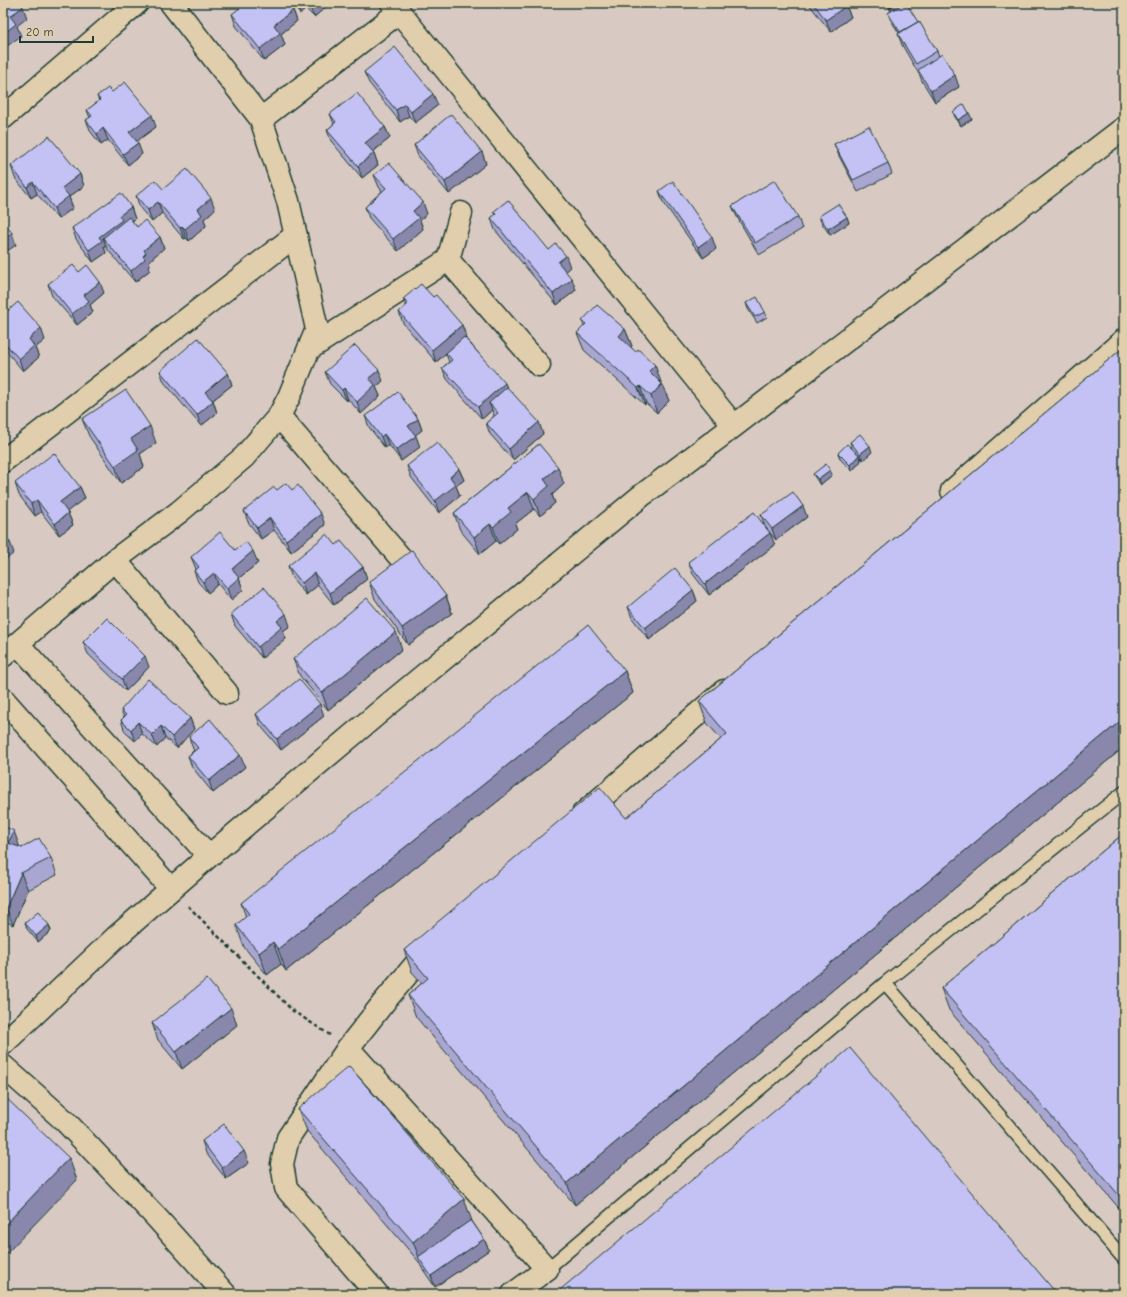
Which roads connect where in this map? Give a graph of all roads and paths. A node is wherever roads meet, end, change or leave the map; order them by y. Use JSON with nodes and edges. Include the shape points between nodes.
{"nodes":[{"id":1,"x":137,"y":3,"type":"edge"},
{"id":2,"x":171,"y":3,"type":"edge"},
{"id":3,"x":395,"y":7,"type":"edge"},
{"id":4,"x":3,"y":118,"type":"edge"},
{"id":5,"x":261,"y":119,"type":"junction"},
{"id":6,"x":1124,"y":128,"type":"edge"},
{"id":7,"x":461,"y":213,"type":"dead end"},
{"id":8,"x":296,"y":235,"type":"junction"},
{"id":9,"x":448,"y":260,"type":"junction"},
{"id":10,"x":1124,"y":340,"type":"edge"},
{"id":11,"x":309,"y":349,"type":"junction"},
{"id":12,"x":539,"y":365,"type":"dead end"},
{"id":13,"x":278,"y":416,"type":"junction"},
{"id":14,"x":734,"y":426,"type":"junction"},
{"id":15,"x":3,"y":461,"type":"edge"},
{"id":16,"x":939,"y":503,"type":"edge"},
{"id":17,"x":115,"y":560,"type":"junction"},
{"id":18,"x":406,"y":563,"type":"edge"},
{"id":19,"x":10,"y":650,"type":"edge"},
{"id":20,"x":736,"y":680,"type":"edge"},
{"id":21,"x":227,"y":693,"type":"dead end"},
{"id":22,"x":3,"y":699,"type":"edge"},
{"id":23,"x":1124,"y":792,"type":"edge"},
{"id":24,"x":569,"y":827,"type":"edge"},
{"id":25,"x":209,"y":856,"type":"junction"},
{"id":26,"x":171,"y":889,"type":"junction"},
{"id":27,"x":444,"y":937,"type":"edge"},
{"id":28,"x":885,"y":983,"type":"junction"},
{"id":29,"x":3,"y":1044,"type":"edge"},
{"id":30,"x":348,"y":1048,"type":"junction"},
{"id":31,"x":3,"y":1066,"type":"edge"},
{"id":32,"x":1124,"y":1259,"type":"edge"},
{"id":33,"x":547,"y":1269,"type":"junction"},
{"id":34,"x":224,"y":1294,"type":"edge"},
{"id":35,"x":377,"y":1294,"type":"edge"},
{"id":36,"x":513,"y":1294,"type":"edge"}],
"edges":[{"from":1,"to":4,"type":"street"},
{"from":2,"to":5,"type":"street"},
{"from":3,"to":5,"type":"street"},
{"from":3,"to":14,"type":"street"},
{"from":5,"to":8,"type":"street","via":[[288,201]]},
{"from":6,"to":14,"type":"street"},
{"from":7,"to":9,"type":"street"},
{"from":8,"to":11,"type":"street","via":[[317,329]]},
{"from":8,"to":15,"type":"street"},
{"from":9,"to":11,"type":"street"},
{"from":9,"to":12,"type":"street"},
{"from":10,"to":16,"type":"street"},
{"from":11,"to":13,"type":"street","via":[[289,397]]},
{"from":13,"to":17,"type":"street","via":[[244,457],[179,512]]},
{"from":13,"to":18,"type":"street"},
{"from":14,"to":25,"type":"street","via":[[641,496]]},
{"from":17,"to":19,"type":"street"},
{"from":17,"to":21,"type":"street"},
{"from":19,"to":25,"type":"street"},
{"from":20,"to":24,"type":"street"},
{"from":22,"to":26,"type":"street"},
{"from":23,"to":28,"type":"lane"},
{"from":25,"to":26,"type":"street"},
{"from":26,"to":29,"type":"street"},
{"from":26,"to":30,"type":"path","via":[[293,1011]]},
{"from":27,"to":30,"type":"street","via":[[426,952]]},
{"from":28,"to":32,"type":"lane"},
{"from":28,"to":33,"type":"lane"},
{"from":30,"to":33,"type":"street"},
{"from":30,"to":35,"type":"street","via":[[288,1138],[282,1164],[286,1188]]},
{"from":31,"to":34,"type":"street","via":[[66,1122],[156,1217]]},
{"from":33,"to":36,"type":"street"}]}
